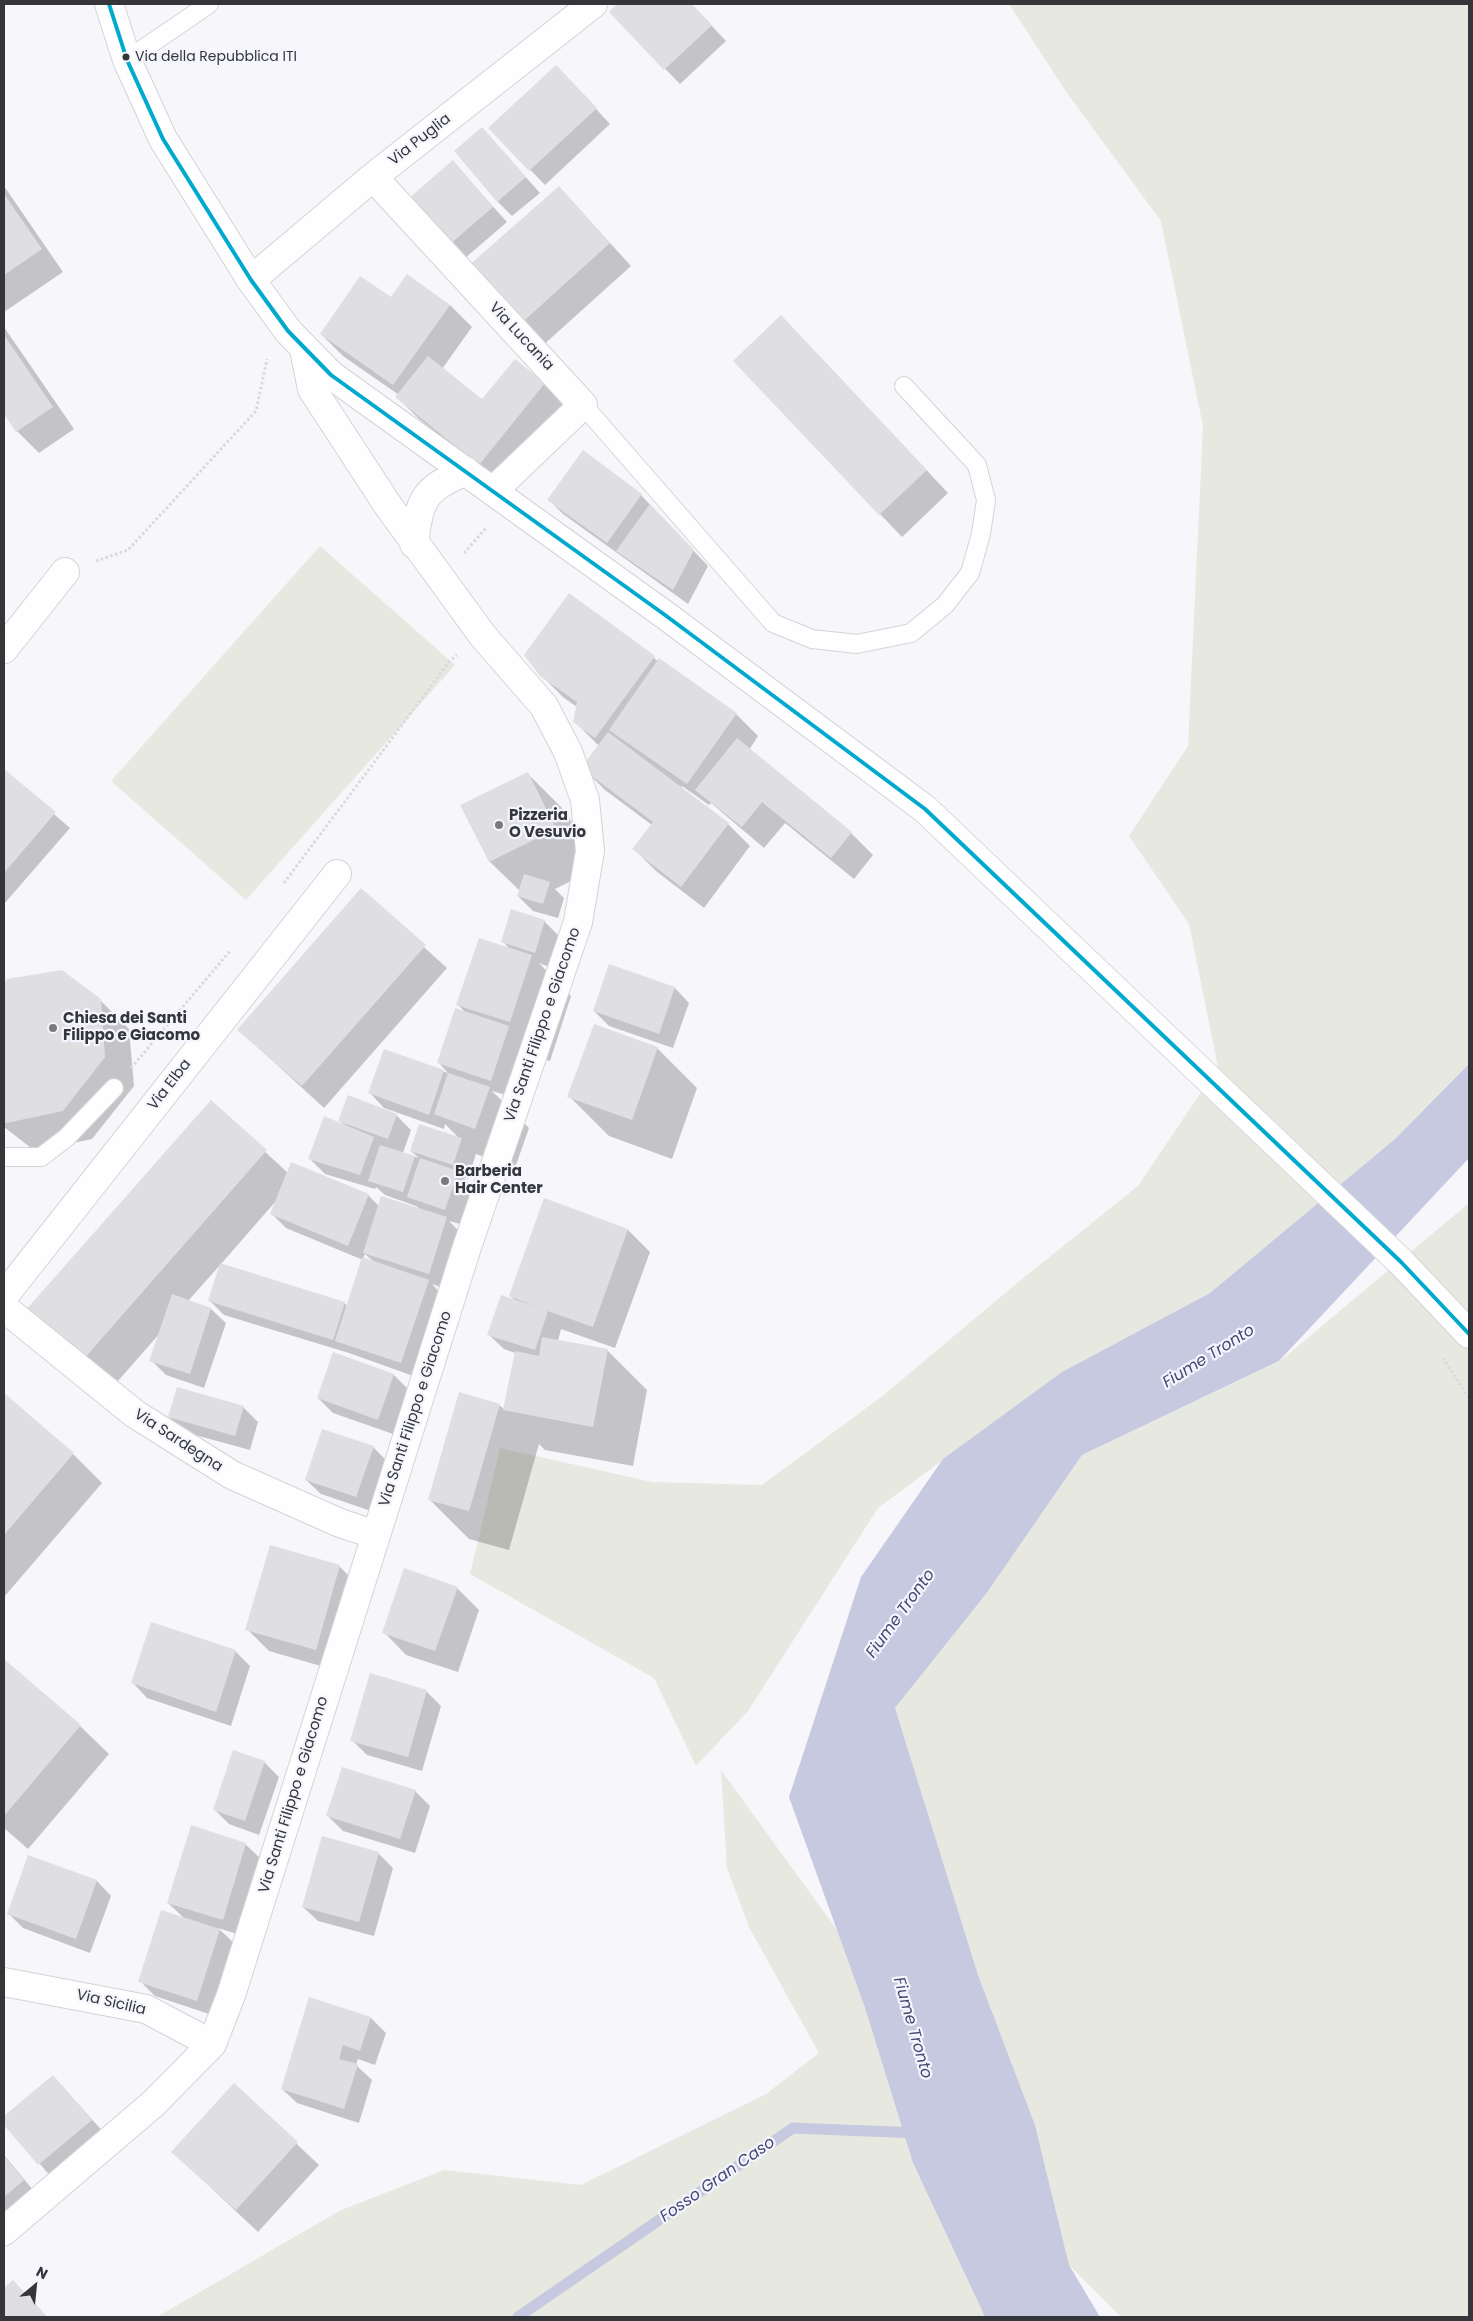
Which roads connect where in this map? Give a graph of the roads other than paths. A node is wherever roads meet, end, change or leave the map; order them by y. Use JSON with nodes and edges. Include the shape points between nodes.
{"nodes":[{"id":1,"x":109,"y":4,"type":"edge"},
{"id":2,"x":209,"y":4,"type":"edge"},
{"id":3,"x":593,"y":4,"type":"edge"},
{"id":4,"x":127,"y":60,"type":"junction"},
{"id":5,"x":373,"y":177,"type":"junction"},
{"id":6,"x":251,"y":280,"type":"junction"},
{"id":7,"x":304,"y":350,"type":"junction"},
{"id":8,"x":904,"y":386,"type":"dead end"},
{"id":9,"x":583,"y":405,"type":"junction"},
{"id":10,"x":466,"y":471,"type":"junction"},
{"id":11,"x":493,"y":491,"type":"junction"},
{"id":12,"x":414,"y":544,"type":"junction"},
{"id":13,"x":65,"y":572,"type":"road end"},
{"id":14,"x":4,"y":650,"type":"edge"},
{"id":15,"x":337,"y":874,"type":"dead end"},
{"id":16,"x":114,"y":1088,"type":"road end"},
{"id":17,"x":4,"y":1158,"type":"edge"},
{"id":18,"x":4,"y":1296,"type":"edge"},
{"id":19,"x":4,"y":1308,"type":"edge"},
{"id":20,"x":1469,"y":1334,"type":"edge"},
{"id":21,"x":376,"y":1535,"type":"junction"},
{"id":22,"x":7,"y":1980,"type":"edge"},
{"id":23,"x":212,"y":2044,"type":"junction"},
{"id":24,"x":4,"y":2231,"type":"edge"}],
"edges":[{"from":1,"to":4,"type":"street"},
{"from":2,"to":4,"type":"lane"},
{"from":3,"to":5,"type":"street","name":"Via Puglia"},
{"from":4,"to":6,"type":"street","via":[[163,139]]},
{"from":5,"to":6,"type":"street","name":"Via Puglia"},
{"from":5,"to":9,"type":"street","name":"Via Lucania"},
{"from":6,"to":7,"type":"street"},
{"from":7,"to":10,"type":"street","via":[[331,375]]},
{"from":7,"to":12,"type":"street","name":"Via Santi Filippo e Giacomo","via":[[312,389]]},
{"from":8,"to":9,"type":"lane","via":[[977,464],[986,500],[980,534],[970,573],[945,605],[911,633],[858,644],[812,639],[773,623]]},
{"from":9,"to":11,"type":"street"},
{"from":10,"to":11,"type":"street"},
{"from":10,"to":12,"type":"street","via":[[431,490],[422,503]]},
{"from":11,"to":20,"type":"street","via":[[658,609],[893,784],[958,837],[1401,1262]]},
{"from":12,"to":21,"type":"street","name":"Via Santi Filippo e Giacomo","via":[[483,636],[544,706],[568,752],[585,800],[590,852],[578,922],[467,1247]]},
{"from":13,"to":14,"type":"street"},
{"from":15,"to":18,"type":"street","name":"Via Elba"},
{"from":16,"to":17,"type":"lane","via":[[66,1138],[40,1157]]},
{"from":19,"to":21,"type":"street","name":"Via Sardegna","via":[[135,1414],[232,1475],[340,1523]]},
{"from":21,"to":23,"type":"street","name":"Via Santi Filippo e Giacomo"},
{"from":22,"to":23,"type":"street","name":"Via Sicilia","via":[[146,2009]]},
{"from":23,"to":24,"type":"street","name":"Via Santi Filippo e Giacomo","via":[[154,2103]]}]}
